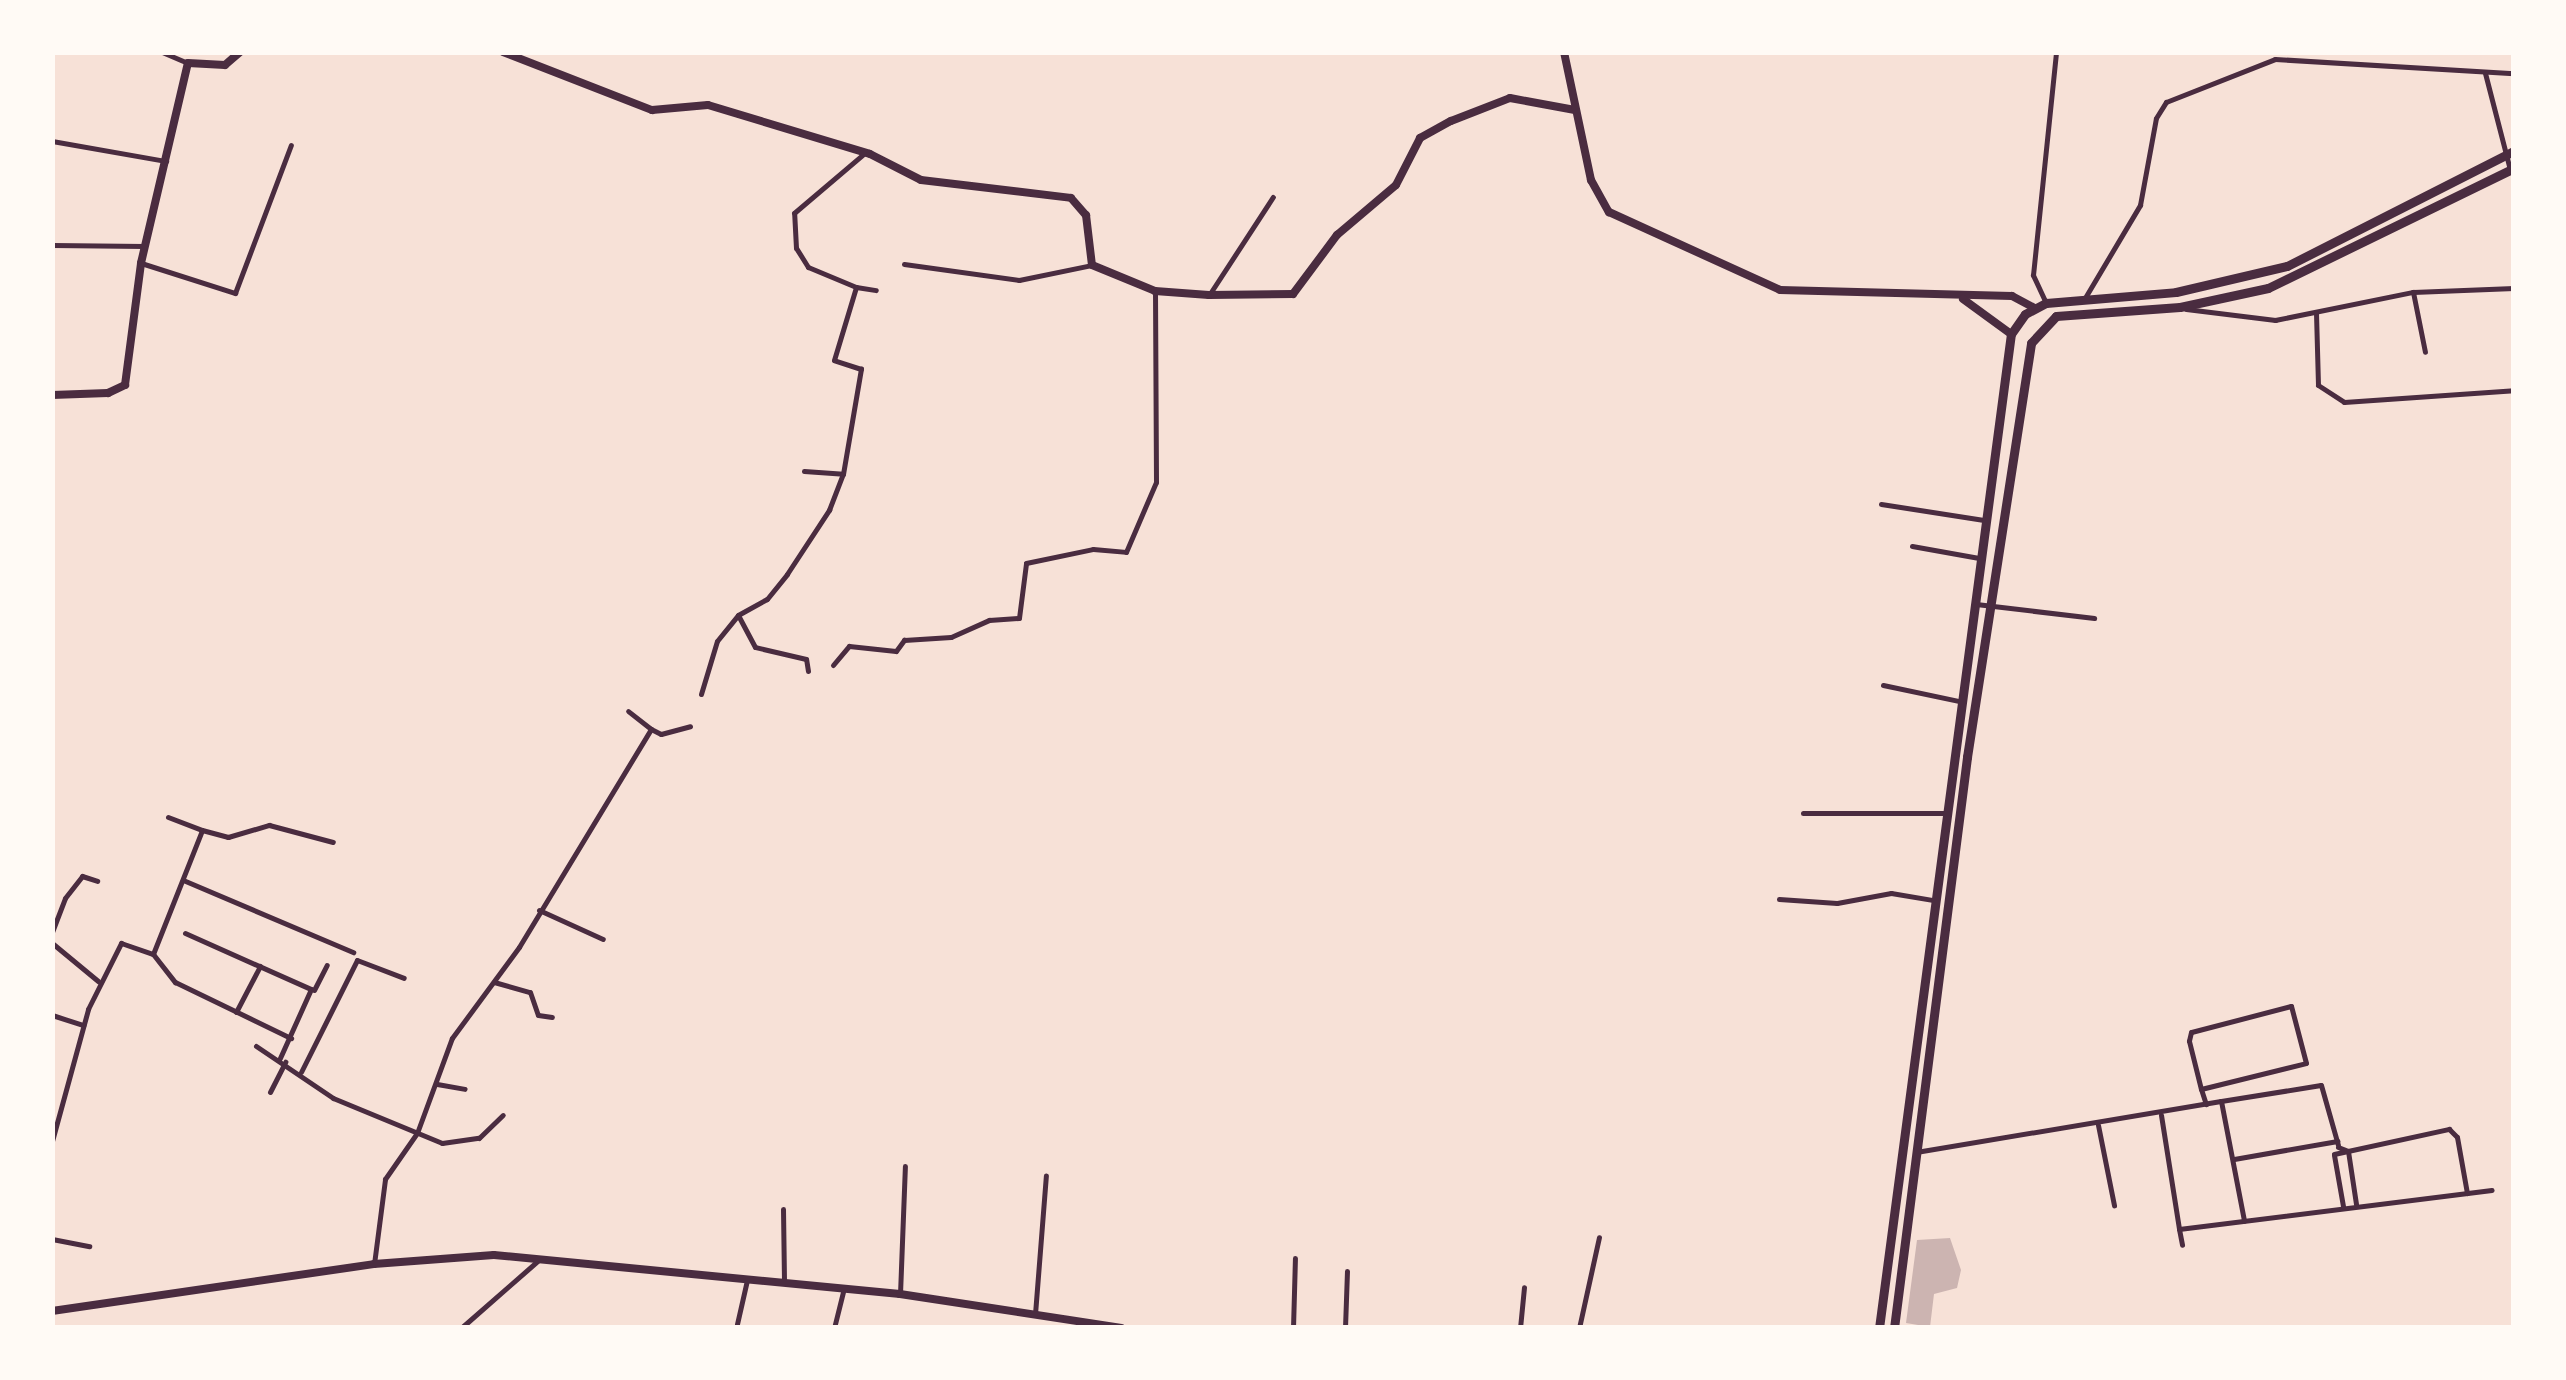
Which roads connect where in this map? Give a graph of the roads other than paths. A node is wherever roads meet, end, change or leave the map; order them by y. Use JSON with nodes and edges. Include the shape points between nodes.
{"nodes":[{"id":1,"x":162,"y":52,"type":"edge"},
{"id":2,"x":240,"y":52,"type":"edge"},
{"id":3,"x":503,"y":52,"type":"edge"},
{"id":4,"x":1564,"y":52,"type":"edge"},
{"id":5,"x":2056,"y":52,"type":"edge"},
{"id":6,"x":188,"y":63,"type":"junction"},
{"id":7,"x":2485,"y":73,"type":"junction"},
{"id":8,"x":2514,"y":73,"type":"edge"},
{"id":9,"x":1575,"y":110,"type":"junction"},
{"id":10,"x":52,"y":141,"type":"edge"},
{"id":11,"x":291,"y":145,"type":"dead end"},
{"id":12,"x":866,"y":152,"type":"junction"},
{"id":13,"x":2509,"y":153,"type":"edge"},
{"id":14,"x":166,"y":161,"type":"junction"},
{"id":15,"x":2512,"y":169,"type":"edge"},
{"id":16,"x":1273,"y":197,"type":"dead end"},
{"id":17,"x":52,"y":246,"type":"edge"},
{"id":18,"x":144,"y":246,"type":"junction"},
{"id":19,"x":141,"y":262,"type":"junction"},
{"id":20,"x":904,"y":264,"type":"dead end"},
{"id":21,"x":1092,"y":265,"type":"junction"},
{"id":22,"x":856,"y":287,"type":"junction"},
{"id":23,"x":2514,"y":288,"type":"edge"},
{"id":24,"x":876,"y":290,"type":"dead end"},
{"id":25,"x":1156,"y":291,"type":"junction"},
{"id":26,"x":2176,"y":292,"type":"junction"},
{"id":27,"x":2413,"y":292,"type":"junction"},
{"id":28,"x":1209,"y":296,"type":"junction"},
{"id":29,"x":2086,"y":296,"type":"junction"},
{"id":30,"x":1963,"y":299,"type":"junction"},
{"id":31,"x":2040,"y":306,"type":"junction"},
{"id":32,"x":2180,"y":307,"type":"junction"},
{"id":33,"x":2316,"y":314,"type":"junction"},
{"id":34,"x":2012,"y":334,"type":"junction"},
{"id":35,"x":2424,"y":352,"type":"dead end"},
{"id":36,"x":2514,"y":390,"type":"edge"},
{"id":37,"x":52,"y":395,"type":"edge"},
{"id":38,"x":804,"y":471,"type":"dead end"},
{"id":39,"x":843,"y":474,"type":"junction"},
{"id":40,"x":1881,"y":504,"type":"dead end"},
{"id":41,"x":1988,"y":521,"type":"junction"},
{"id":42,"x":1912,"y":546,"type":"dead end"},
{"id":43,"x":1982,"y":558,"type":"junction"},
{"id":44,"x":1976,"y":604,"type":"junction"},
{"id":45,"x":1990,"y":606,"type":"junction"},
{"id":46,"x":738,"y":615,"type":"junction"},
{"id":47,"x":2094,"y":618,"type":"dead end"},
{"id":48,"x":833,"y":665,"type":"dead end"},
{"id":49,"x":808,"y":670,"type":"dead end"},
{"id":50,"x":1884,"y":685,"type":"dead end"},
{"id":51,"x":701,"y":694,"type":"dead end"},
{"id":52,"x":1959,"y":701,"type":"junction"},
{"id":53,"x":628,"y":711,"type":"dead end"},
{"id":54,"x":690,"y":726,"type":"dead end"},
{"id":55,"x":651,"y":729,"type":"junction"},
{"id":56,"x":1803,"y":813,"type":"dead end"},
{"id":57,"x":1944,"y":813,"type":"junction"},
{"id":58,"x":168,"y":817,"type":"dead end"},
{"id":59,"x":202,"y":830,"type":"junction"},
{"id":60,"x":1941,"y":834,"type":"junction"},
{"id":61,"x":1957,"y":834,"type":"junction"},
{"id":62,"x":333,"y":842,"type":"dead end"},
{"id":63,"x":183,"y":880,"type":"junction"},
{"id":64,"x":97,"y":881,"type":"dead end"},
{"id":65,"x":1778,"y":898,"type":"dead end"},
{"id":66,"x":1933,"y":900,"type":"junction"},
{"id":67,"x":539,"y":910,"type":"junction"},
{"id":68,"x":54,"y":920,"type":"edge"},
{"id":69,"x":52,"y":932,"type":"edge"},
{"id":70,"x":185,"y":933,"type":"dead end"},
{"id":71,"x":604,"y":939,"type":"dead end"},
{"id":72,"x":52,"y":943,"type":"edge"},
{"id":73,"x":353,"y":952,"type":"dead end"},
{"id":74,"x":153,"y":954,"type":"junction"},
{"id":75,"x":260,"y":965,"type":"junction"},
{"id":76,"x":326,"y":965,"type":"dead end"},
{"id":77,"x":404,"y":978,"type":"dead end"},
{"id":78,"x":98,"y":981,"type":"junction"},
{"id":79,"x":494,"y":982,"type":"junction"},
{"id":80,"x":312,"y":993,"type":"junction"},
{"id":81,"x":236,"y":1012,"type":"junction"},
{"id":82,"x":52,"y":1014,"type":"edge"},
{"id":83,"x":552,"y":1017,"type":"dead end"},
{"id":84,"x":83,"y":1024,"type":"junction"},
{"id":85,"x":290,"y":1038,"type":"junction"},
{"id":86,"x":256,"y":1046,"type":"dead end"},
{"id":87,"x":283,"y":1060,"type":"junction"},
{"id":88,"x":301,"y":1072,"type":"junction"},
{"id":89,"x":437,"y":1084,"type":"junction"},
{"id":90,"x":465,"y":1089,"type":"dead end"},
{"id":91,"x":2201,"y":1090,"type":"junction"},
{"id":92,"x":270,"y":1092,"type":"dead end"},
{"id":93,"x":2221,"y":1101,"type":"junction"},
{"id":94,"x":2206,"y":1105,"type":"junction"},
{"id":95,"x":2161,"y":1115,"type":"junction"},
{"id":96,"x":503,"y":1116,"type":"dead end"},
{"id":97,"x":2098,"y":1125,"type":"junction"},
{"id":98,"x":416,"y":1133,"type":"junction"},
{"id":99,"x":52,"y":1142,"type":"edge"},
{"id":100,"x":2338,"y":1143,"type":"junction"},
{"id":101,"x":2348,"y":1151,"type":"junction"},
{"id":102,"x":1916,"y":1152,"type":"junction"},
{"id":103,"x":2334,"y":1154,"type":"junction"},
{"id":104,"x":2234,"y":1158,"type":"junction"},
{"id":105,"x":906,"y":1166,"type":"dead end"},
{"id":106,"x":1046,"y":1175,"type":"dead end"},
{"id":107,"x":2492,"y":1190,"type":"dead end"},
{"id":108,"x":2467,"y":1194,"type":"junction"},
{"id":109,"x":2356,"y":1204,"type":"junction"},
{"id":110,"x":2114,"y":1205,"type":"dead end"},
{"id":111,"x":2343,"y":1206,"type":"junction"},
{"id":112,"x":783,"y":1209,"type":"dead end"},
{"id":113,"x":2244,"y":1220,"type":"junction"},
{"id":114,"x":2179,"y":1229,"type":"junction"},
{"id":115,"x":1599,"y":1237,"type":"dead end"},
{"id":116,"x":52,"y":1239,"type":"edge"},
{"id":117,"x":2182,"y":1245,"type":"dead end"},
{"id":118,"x":89,"y":1246,"type":"dead end"},
{"id":119,"x":541,"y":1258,"type":"junction"},
{"id":120,"x":1295,"y":1258,"type":"dead end"},
{"id":121,"x":374,"y":1264,"type":"junction"},
{"id":122,"x":1347,"y":1270,"type":"dead end"},
{"id":123,"x":748,"y":1278,"type":"junction"},
{"id":124,"x":784,"y":1282,"type":"junction"},
{"id":125,"x":1524,"y":1286,"type":"dead end"},
{"id":126,"x":844,"y":1288,"type":"junction"},
{"id":127,"x":900,"y":1294,"type":"junction"},
{"id":128,"x":52,"y":1310,"type":"edge"},
{"id":129,"x":1035,"y":1314,"type":"junction"},
{"id":130,"x":737,"y":1324,"type":"dead end"},
{"id":131,"x":460,"y":1328,"type":"edge"},
{"id":132,"x":834,"y":1328,"type":"edge"},
{"id":133,"x":1121,"y":1328,"type":"edge"},
{"id":134,"x":1293,"y":1328,"type":"edge"},
{"id":135,"x":1345,"y":1328,"type":"edge"},
{"id":136,"x":1520,"y":1328,"type":"edge"},
{"id":137,"x":1579,"y":1328,"type":"edge"},
{"id":138,"x":1879,"y":1328,"type":"edge"},
{"id":139,"x":1894,"y":1328,"type":"edge"}],
"edges":[{"from":1,"to":6,"type":"street"},
{"from":2,"to":6,"type":"street","via":[[225,65]]},
{"from":3,"to":12,"type":"street","via":[[659,112],[708,105]]},
{"from":4,"to":9,"type":"street"},
{"from":5,"to":31,"type":"street","via":[[2033,274]]},
{"from":6,"to":14,"type":"street"},
{"from":7,"to":8,"type":"street"},
{"from":7,"to":13,"type":"street"},
{"from":7,"to":29,"type":"street","via":[[2275,59],[2166,102],[2156,118],[2140,205]]},
{"from":9,"to":28,"type":"street","via":[[1510,98],[1424,134],[1396,185],[1337,235],[1293,294]]},
{"from":9,"to":30,"type":"street","via":[[1595,192],[1620,218],[1780,290]]},
{"from":10,"to":14,"type":"street"},
{"from":11,"to":19,"type":"street","via":[[235,294]]},
{"from":12,"to":21,"type":"street","via":[[921,180],[1071,198],[1086,215]]},
{"from":12,"to":22,"type":"street","via":[[800,203],[793,221],[796,248],[808,267]]},
{"from":13,"to":15,"type":"street"},
{"from":13,"to":26,"type":"highway","via":[[2287,266]]},
{"from":14,"to":18,"type":"street"},
{"from":15,"to":32,"type":"highway","via":[[2294,278]]},
{"from":16,"to":28,"type":"street"},
{"from":17,"to":18,"type":"street"},
{"from":18,"to":19,"type":"street"},
{"from":19,"to":37,"type":"street","via":[[126,384],[108,394]]},
{"from":20,"to":21,"type":"street","via":[[1019,280]]},
{"from":21,"to":25,"type":"street"},
{"from":22,"to":24,"type":"street"},
{"from":22,"to":39,"type":"street","via":[[834,360],[861,369]]},
{"from":23,"to":27,"type":"street"},
{"from":25,"to":28,"type":"street"},
{"from":25,"to":48,"type":"street","via":[[1156,482],[1126,552],[1093,549],[1026,563],[1019,618],[988,620],[951,637],[904,640],[896,652],[849,646]]},
{"from":26,"to":29,"type":"highway"},
{"from":26,"to":32,"type":"highway"},
{"from":27,"to":33,"type":"street"},
{"from":27,"to":35,"type":"street"},
{"from":29,"to":31,"type":"highway"},
{"from":30,"to":31,"type":"street","via":[[2019,296]]},
{"from":30,"to":34,"type":"street"},
{"from":31,"to":34,"type":"highway"},
{"from":32,"to":33,"type":"street","via":[[2245,320]]},
{"from":32,"to":45,"type":"highway","via":[[2056,316],[2031,344]]},
{"from":33,"to":36,"type":"street","via":[[2318,385],[2344,402]]},
{"from":34,"to":41,"type":"highway"},
{"from":38,"to":39,"type":"street"},
{"from":39,"to":46,"type":"street","via":[[830,510],[787,574],[767,599]]},
{"from":40,"to":41,"type":"street"},
{"from":41,"to":43,"type":"highway"},
{"from":42,"to":43,"type":"street"},
{"from":43,"to":44,"type":"highway"},
{"from":44,"to":45,"type":"street"},
{"from":44,"to":52,"type":"highway"},
{"from":45,"to":47,"type":"street"},
{"from":45,"to":61,"type":"highway"},
{"from":46,"to":49,"type":"street","via":[[755,648],[769,656],[804,658]]},
{"from":46,"to":51,"type":"street","via":[[716,641]]},
{"from":50,"to":52,"type":"street"},
{"from":52,"to":57,"type":"highway"},
{"from":53,"to":55,"type":"street"},
{"from":54,"to":55,"type":"street","via":[[661,734]]},
{"from":55,"to":67,"type":"street"},
{"from":56,"to":57,"type":"street"},
{"from":57,"to":60,"type":"highway"},
{"from":58,"to":59,"type":"street"},
{"from":59,"to":62,"type":"street","via":[[228,837],[269,825]]},
{"from":59,"to":63,"type":"street"},
{"from":60,"to":61,"type":"highway"},
{"from":60,"to":66,"type":"highway"},
{"from":61,"to":102,"type":"highway"},
{"from":63,"to":73,"type":"street"},
{"from":63,"to":74,"type":"street"},
{"from":64,"to":68,"type":"street","via":[[82,876]]},
{"from":65,"to":66,"type":"street","via":[[1832,903],[1891,892]]},
{"from":66,"to":138,"type":"highway"},
{"from":67,"to":71,"type":"street"},
{"from":67,"to":79,"type":"street"},
{"from":68,"to":69,"type":"street"},
{"from":70,"to":75,"type":"street"},
{"from":72,"to":78,"type":"street"},
{"from":74,"to":78,"type":"street","via":[[121,943]]},
{"from":74,"to":81,"type":"street","via":[[174,982]]},
{"from":75,"to":80,"type":"street"},
{"from":75,"to":81,"type":"street"},
{"from":76,"to":80,"type":"street"},
{"from":77,"to":88,"type":"street","via":[[359,958]]},
{"from":78,"to":84,"type":"street"},
{"from":79,"to":83,"type":"street","via":[[527,990],[538,1015]]},
{"from":79,"to":89,"type":"street","via":[[452,1038]]},
{"from":80,"to":85,"type":"street"},
{"from":81,"to":85,"type":"street"},
{"from":82,"to":84,"type":"street"},
{"from":84,"to":99,"type":"street"},
{"from":85,"to":87,"type":"street"},
{"from":86,"to":87,"type":"street"},
{"from":87,"to":88,"type":"street"},
{"from":87,"to":92,"type":"street"},
{"from":88,"to":98,"type":"street","via":[[333,1098]]},
{"from":89,"to":90,"type":"street"},
{"from":89,"to":98,"type":"street"},
{"from":91,"to":91,"type":"street","via":[[2192,1032],[2291,1006],[2306,1063]]},
{"from":91,"to":94,"type":"street"},
{"from":93,"to":94,"type":"street"},
{"from":93,"to":100,"type":"street","via":[[2321,1085]]},
{"from":93,"to":104,"type":"street"},
{"from":94,"to":95,"type":"street"},
{"from":95,"to":97,"type":"street"},
{"from":95,"to":114,"type":"street"},
{"from":96,"to":98,"type":"street","via":[[464,1143]]},
{"from":97,"to":102,"type":"street"},
{"from":97,"to":110,"type":"street"},
{"from":98,"to":121,"type":"street","via":[[385,1178]]},
{"from":100,"to":101,"type":"street"},
{"from":100,"to":103,"type":"street"},
{"from":100,"to":104,"type":"street"},
{"from":101,"to":103,"type":"street"},
{"from":101,"to":108,"type":"street","via":[[2449,1129],[2457,1137]]},
{"from":101,"to":109,"type":"street"},
{"from":102,"to":139,"type":"highway"},
{"from":103,"to":111,"type":"street"},
{"from":104,"to":113,"type":"street"},
{"from":105,"to":127,"type":"street"},
{"from":106,"to":129,"type":"street"},
{"from":107,"to":108,"type":"street"},
{"from":108,"to":109,"type":"street","via":[[2370,1208]]},
{"from":109,"to":111,"type":"street"},
{"from":111,"to":113,"type":"street"},
{"from":112,"to":124,"type":"street"},
{"from":113,"to":114,"type":"street"},
{"from":114,"to":117,"type":"street"},
{"from":115,"to":137,"type":"street"},
{"from":116,"to":118,"type":"street"},
{"from":119,"to":121,"type":"street","via":[[468,1255]]},
{"from":119,"to":123,"type":"street"},
{"from":119,"to":131,"type":"street"},
{"from":120,"to":134,"type":"street"},
{"from":121,"to":128,"type":"street"},
{"from":122,"to":135,"type":"street"},
{"from":123,"to":124,"type":"street"},
{"from":123,"to":130,"type":"street"},
{"from":124,"to":126,"type":"street"},
{"from":125,"to":136,"type":"street"},
{"from":126,"to":127,"type":"street"},
{"from":126,"to":132,"type":"street"},
{"from":127,"to":129,"type":"street"},
{"from":129,"to":133,"type":"street"}]}
